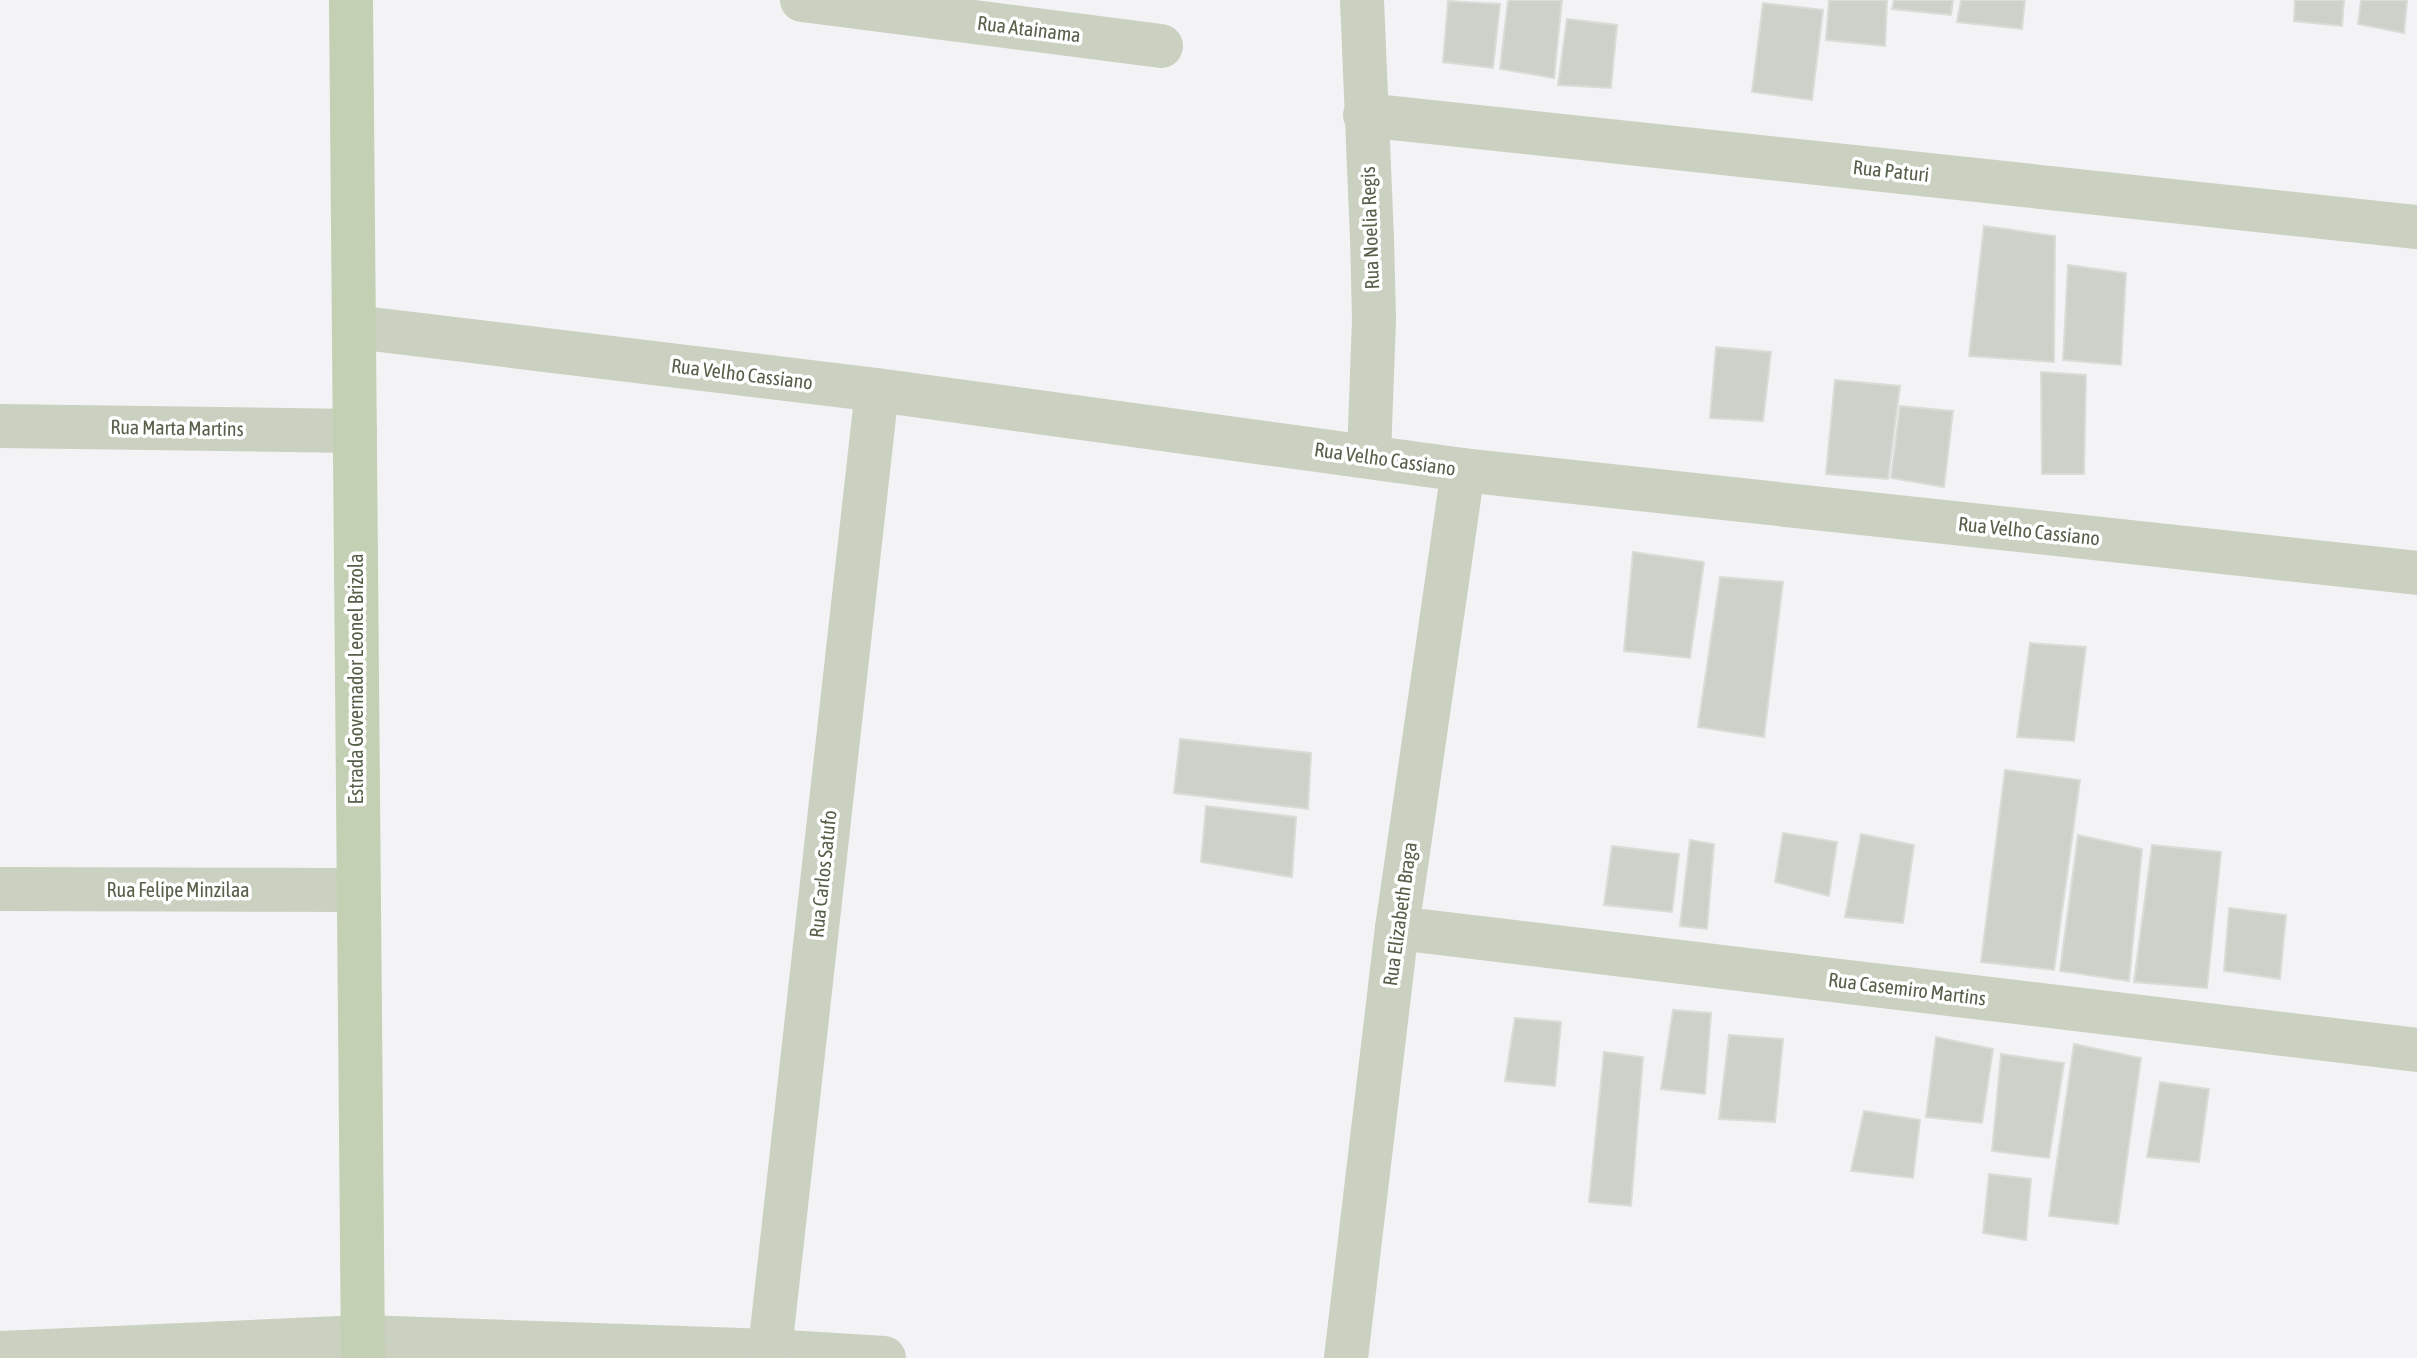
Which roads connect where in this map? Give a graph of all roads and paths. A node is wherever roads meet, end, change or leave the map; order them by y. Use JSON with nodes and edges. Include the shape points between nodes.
{"nodes":[{"id":1,"x":351,"y":0,"type":"edge"},
{"id":2,"x":802,"y":0,"type":"edge"},
{"id":3,"x":1362,"y":0,"type":"edge"},
{"id":4,"x":1161,"y":46,"type":"dead end"},
{"id":5,"x":1365,"y":115,"type":"junction"},
{"id":6,"x":2417,"y":227,"type":"edge"},
{"id":7,"x":355,"y":327,"type":"junction"},
{"id":8,"x":877,"y":390,"type":"junction"},
{"id":9,"x":0,"y":426,"type":"edge"},
{"id":10,"x":355,"y":431,"type":"junction"},
{"id":11,"x":1369,"y":456,"type":"junction"},
{"id":12,"x":1463,"y":470,"type":"junction"},
{"id":13,"x":2417,"y":573,"type":"edge"},
{"id":14,"x":0,"y":889,"type":"edge"},
{"id":15,"x":357,"y":890,"type":"junction"},
{"id":16,"x":1397,"y":928,"type":"junction"},
{"id":17,"x":2417,"y":1050,"type":"edge"},
{"id":18,"x":363,"y":1348,"type":"edge"},
{"id":19,"x":0,"y":1353,"type":"edge"},
{"id":20,"x":770,"y":1354,"type":"edge"},
{"id":21,"x":884,"y":1358,"type":"edge"},
{"id":22,"x":1346,"y":1358,"type":"edge"}],
"edges":[{"from":1,"to":7,"type":"main road","name":"Estrada Governador Leonel Brizola"},
{"from":2,"to":4,"type":"street","name":"Rua Atainama"},
{"from":3,"to":5,"type":"street","name":"Rua Noelia Regis"},
{"from":5,"to":6,"type":"street","name":"Rua Paturi"},
{"from":5,"to":11,"type":"street","name":"Rua Noelia Regis","via":[[1374,319]]},
{"from":7,"to":8,"type":"street","name":"Rua Velho Cassiano"},
{"from":7,"to":10,"type":"main road","name":"Estrada Governador Leonel Brizola"},
{"from":8,"to":11,"type":"street","name":"Rua Velho Cassiano"},
{"from":8,"to":20,"type":"street","name":"Rua Carlos Satufo"},
{"from":9,"to":10,"type":"street","name":"Rua Marta Martins"},
{"from":10,"to":15,"type":"main road","name":"Estrada Governador Leonel Brizola"},
{"from":11,"to":12,"type":"street","name":"Rua Velho Cassiano"},
{"from":12,"to":13,"type":"street","name":"Rua Velho Cassiano"},
{"from":12,"to":16,"type":"street","name":"Rua Elizabeth Braga"},
{"from":14,"to":15,"type":"street","name":"Rua Felipe Minzilaa"},
{"from":15,"to":18,"type":"main road","name":"Estrada Governador Leonel Brizola"},
{"from":16,"to":17,"type":"street","name":"Rua Casemiro Martins"},
{"from":16,"to":22,"type":"street","name":"Rua Elizabeth Braga"},
{"from":18,"to":19,"type":"street"},
{"from":18,"to":20,"type":"street"},
{"from":20,"to":21,"type":"street"}]}
